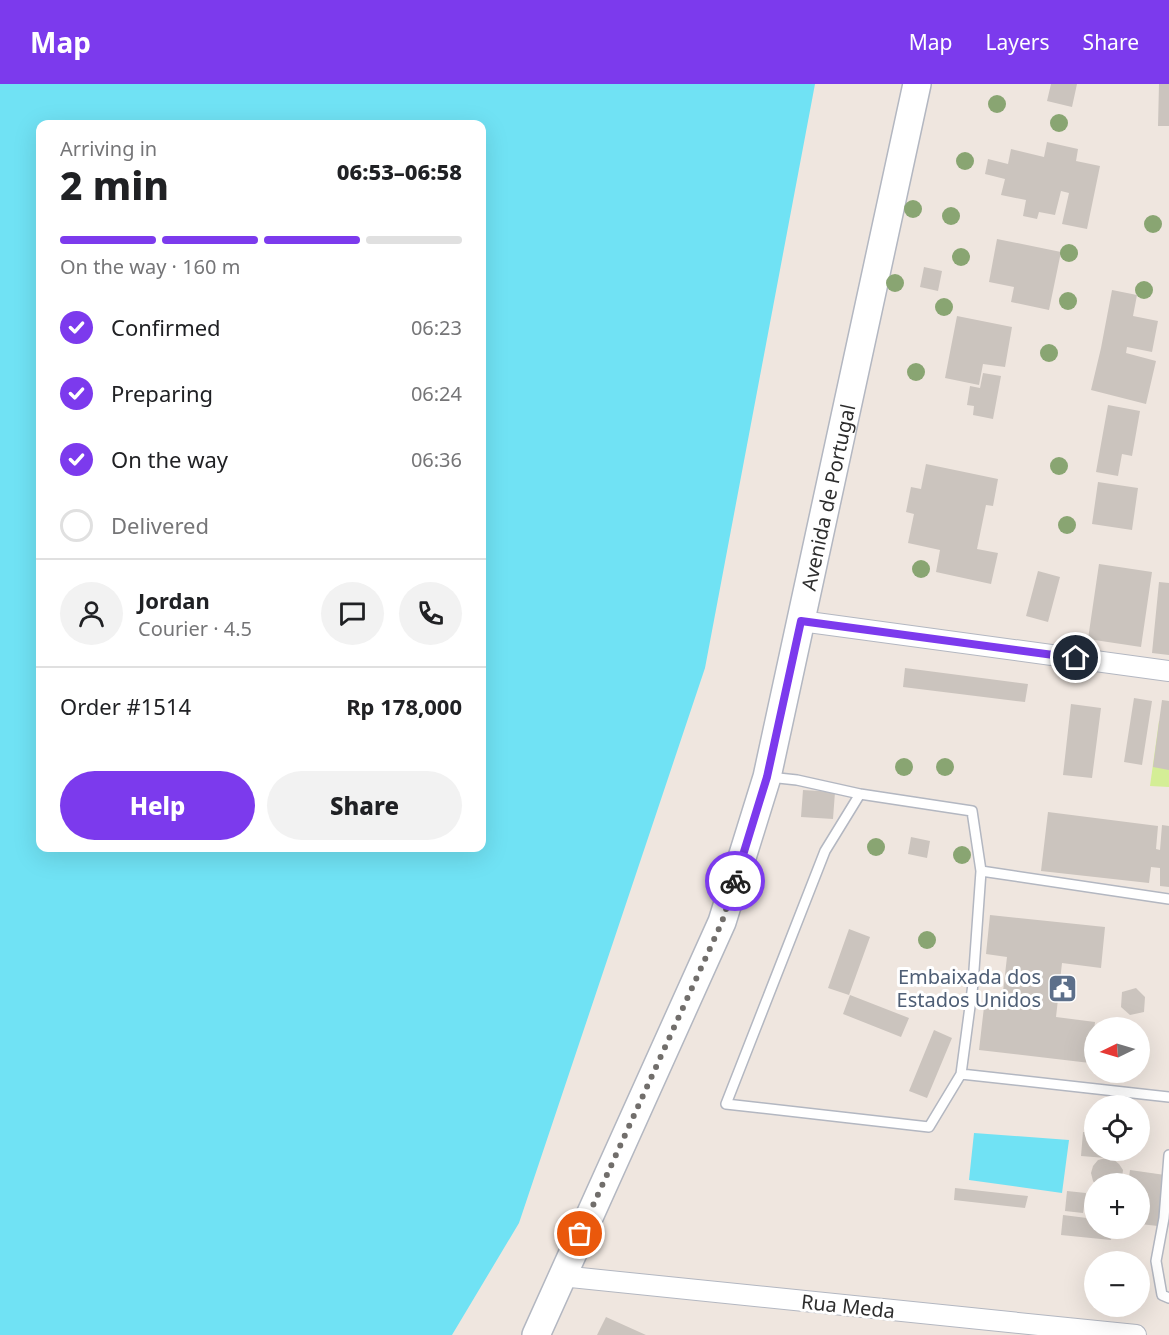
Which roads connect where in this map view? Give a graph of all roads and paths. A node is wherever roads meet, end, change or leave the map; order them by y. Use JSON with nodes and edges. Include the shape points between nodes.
{"nodes":[{"id":1,"x":917,"y":84,"type":"edge"},
{"id":2,"x":801,"y":621,"type":"junction"},
{"id":3,"x":1169,"y":670,"type":"edge"},
{"id":4,"x":767,"y":777,"type":"junction"},
{"id":5,"x":860,"y":794,"type":"junction"},
{"id":6,"x":981,"y":871,"type":"junction"},
{"id":7,"x":1169,"y":899,"type":"edge"},
{"id":8,"x":961,"y":1074,"type":"junction"},
{"id":9,"x":1169,"y":1097,"type":"edge"},
{"id":10,"x":1169,"y":1155,"type":"edge"},
{"id":11,"x":561,"y":1276,"type":"junction"},
{"id":12,"x":1169,"y":1298,"type":"edge"},
{"id":13,"x":536,"y":1335,"type":"edge"},
{"id":14,"x":1136,"y":1335,"type":"edge"}],
"edges":[{"from":1,"to":2,"type":"main road","name":"Avenida de Portugal"},
{"from":2,"to":3,"type":"street"},
{"from":2,"to":4,"type":"main road","name":"Avenida de Portugal"},
{"from":4,"to":5,"type":"lane"},
{"from":4,"to":11,"type":"main road","name":"Avenida de Portugal","via":[[722,922]]},
{"from":5,"to":6,"type":"lane","via":[[972,811]]},
{"from":5,"to":8,"type":"lane","via":[[825,851],[726,1104],[929,1127]]},
{"from":6,"to":7,"type":"lane"},
{"from":6,"to":8,"type":"lane","via":[[973,984]]},
{"from":8,"to":9,"type":"lane"},
{"from":10,"to":12,"type":"lane","via":[[1156,1261],[1162,1295]]},
{"from":11,"to":13,"type":"main road","name":"Avenida de Portugal"},
{"from":11,"to":14,"type":"street","name":"Rua Meda"}]}
